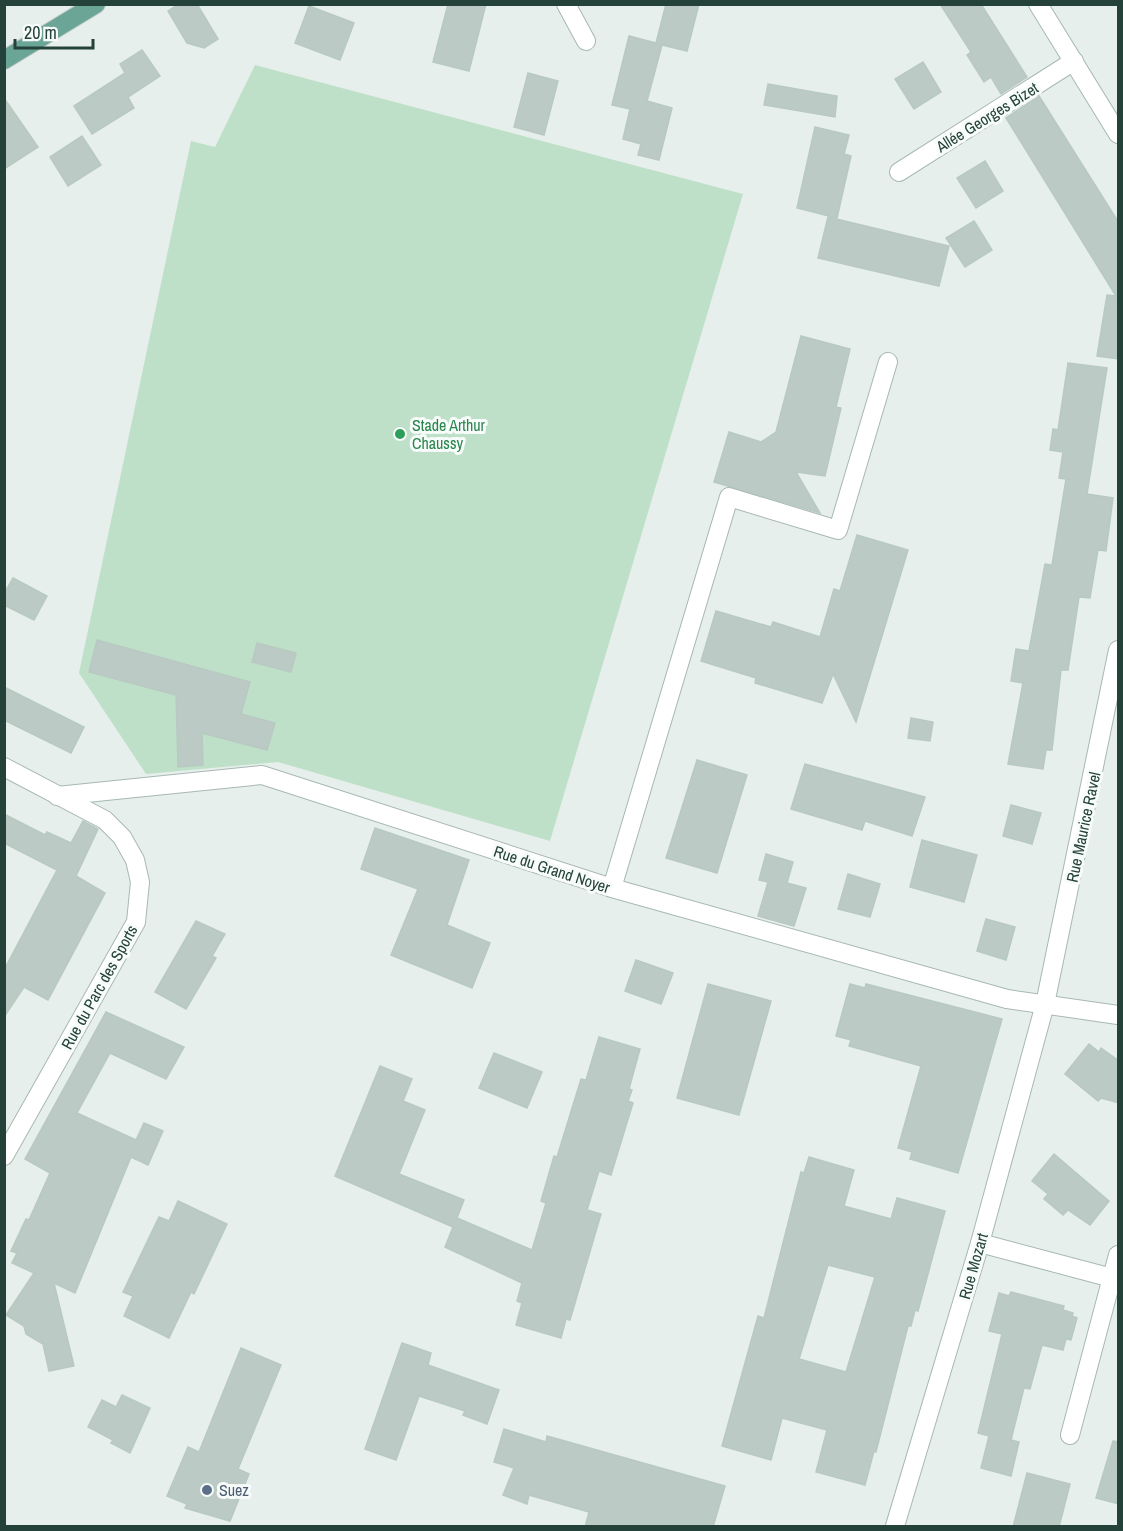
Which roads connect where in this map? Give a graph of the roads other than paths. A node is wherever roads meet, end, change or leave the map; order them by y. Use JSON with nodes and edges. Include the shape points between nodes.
{"nodes":[{"id":1,"x":96,"y":4,"type":"edge"},
{"id":2,"x":566,"y":4,"type":"edge"},
{"id":3,"x":1038,"y":4,"type":"edge"},
{"id":4,"x":586,"y":41,"type":"dead end"},
{"id":5,"x":4,"y":60,"type":"edge"},
{"id":6,"x":1074,"y":62,"type":"junction"},
{"id":7,"x":1119,"y":134,"type":"edge"},
{"id":8,"x":899,"y":172,"type":"dead end"},
{"id":9,"x":888,"y":362,"type":"dead end"},
{"id":10,"x":1119,"y":650,"type":"edge"},
{"id":11,"x":4,"y":767,"type":"edge"},
{"id":12,"x":57,"y":795,"type":"junction"},
{"id":13,"x":612,"y":888,"type":"junction"},
{"id":14,"x":1045,"y":1004,"type":"junction"},
{"id":15,"x":1119,"y":1015,"type":"edge"},
{"id":16,"x":4,"y":1156,"type":"edge"},
{"id":17,"x":980,"y":1243,"type":"junction"},
{"id":18,"x":1119,"y":1255,"type":"edge"},
{"id":19,"x":1112,"y":1278,"type":"junction"},
{"id":20,"x":1070,"y":1435,"type":"dead end"},
{"id":21,"x":895,"y":1527,"type":"edge"}],
"edges":[{"from":1,"to":5,"type":"main road"},
{"from":2,"to":4,"type":"street"},
{"from":3,"to":6,"type":"street"},
{"from":6,"to":7,"type":"street"},
{"from":6,"to":8,"type":"street","name":"Allée Georges Bizet"},
{"from":9,"to":13,"type":"street","via":[[838,530],[729,497]]},
{"from":10,"to":14,"type":"street","name":"Rue Maurice Ravel"},
{"from":11,"to":12,"type":"street","name":"Rue du Parc des Sports"},
{"from":12,"to":13,"type":"street","name":"Rue du Grand Noyer","via":[[262,775]]},
{"from":12,"to":16,"type":"street","name":"Rue du Parc des Sports","via":[[105,820],[122,837],[135,860],[140,900],[136,922]]},
{"from":13,"to":14,"type":"street","name":"Rue du Grand Noyer","via":[[1007,999]]},
{"from":14,"to":15,"type":"street","name":"Rue du Grand Noyer"},
{"from":14,"to":17,"type":"street","name":"Rue Mozart"},
{"from":17,"to":19,"type":"street"},
{"from":17,"to":21,"type":"street","name":"Rue Mozart"},
{"from":18,"to":19,"type":"street"},
{"from":19,"to":20,"type":"street"}]}
